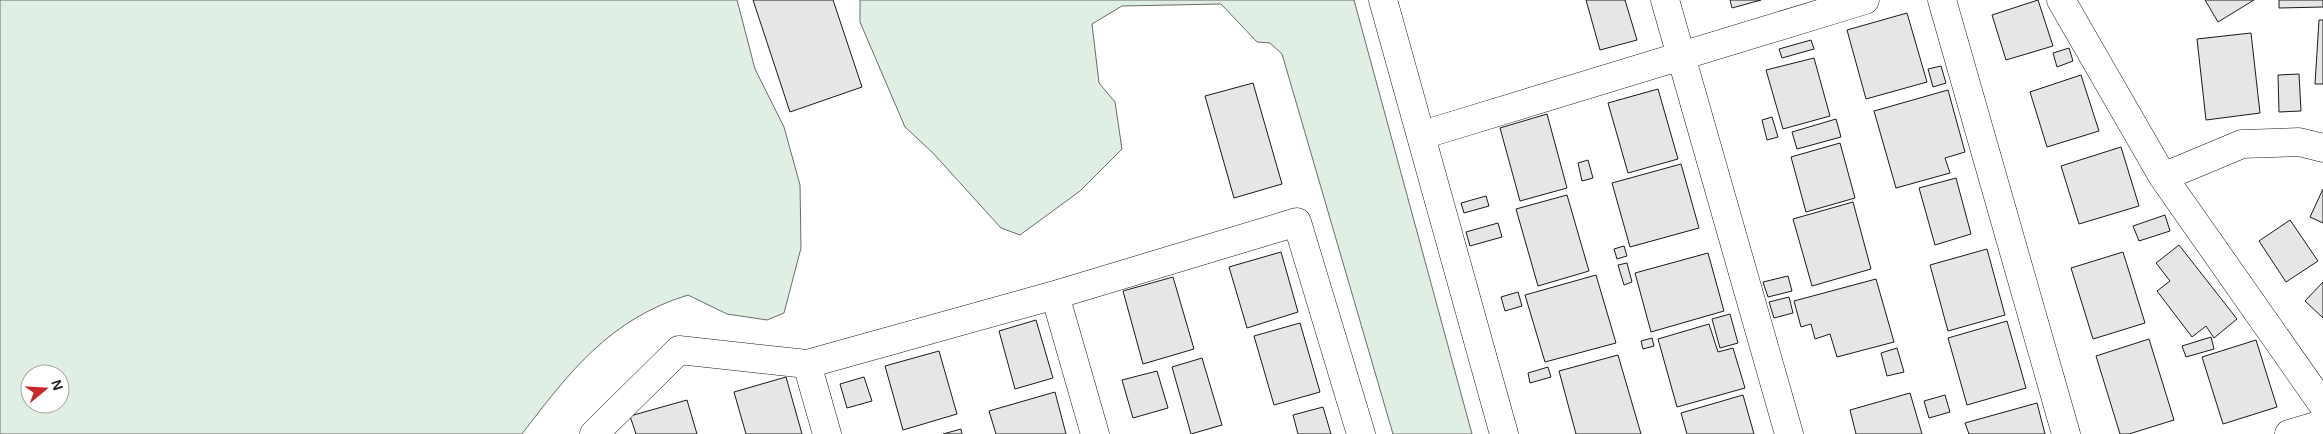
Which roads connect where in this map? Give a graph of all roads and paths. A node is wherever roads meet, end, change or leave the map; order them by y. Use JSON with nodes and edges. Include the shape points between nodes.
{"nodes":[{"id":1,"x":1383,"y":0,"type":"edge"},
{"id":2,"x":1665,"y":0,"type":"edge"},
{"id":3,"x":1865,"y":0,"type":"edge"},
{"id":4,"x":1942,"y":0,"type":"edge"},
{"id":5,"x":2061,"y":0,"type":"edge"},
{"id":6,"x":1680,"y":56,"type":"junction"},
{"id":7,"x":1422,"y":135,"type":"junction"},
{"id":8,"x":2323,"y":148,"type":"edge"},
{"id":9,"x":2162,"y":177,"type":"junction"},
{"id":10,"x":1055,"y":295,"type":"junction"},
{"id":11,"x":807,"y":364,"type":"junction"},
{"id":12,"x":2323,"y":405,"type":"edge"},
{"id":13,"x":2323,"y":424,"type":"edge"},
{"id":14,"x":594,"y":434,"type":"edge"},
{"id":15,"x":827,"y":434,"type":"edge"},
{"id":16,"x":1095,"y":434,"type":"edge"},
{"id":17,"x":1361,"y":434,"type":"edge"},
{"id":18,"x":1504,"y":434,"type":"edge"},
{"id":19,"x":1789,"y":434,"type":"edge"},
{"id":20,"x":2066,"y":434,"type":"edge"},
{"id":21,"x":2289,"y":434,"type":"edge"}],
"edges":[{"from":1,"to":7,"type":"street"},
{"from":2,"to":6,"type":"street"},
{"from":3,"to":6,"type":"street"},
{"from":4,"to":20,"type":"street"},
{"from":5,"to":9,"type":"street"},
{"from":6,"to":7,"type":"street"},
{"from":6,"to":19,"type":"street"},
{"from":7,"to":18,"type":"street"},
{"from":8,"to":9,"type":"street","via":[[2299,142],[2242,144]]},
{"from":9,"to":12,"type":"street"},
{"from":10,"to":11,"type":"street"},
{"from":10,"to":16,"type":"street"},
{"from":10,"to":17,"type":"street","via":[[1297,222]]},
{"from":11,"to":14,"type":"street","via":[[679,350]]},
{"from":11,"to":15,"type":"street"},
{"from":13,"to":21,"type":"street"}]}
